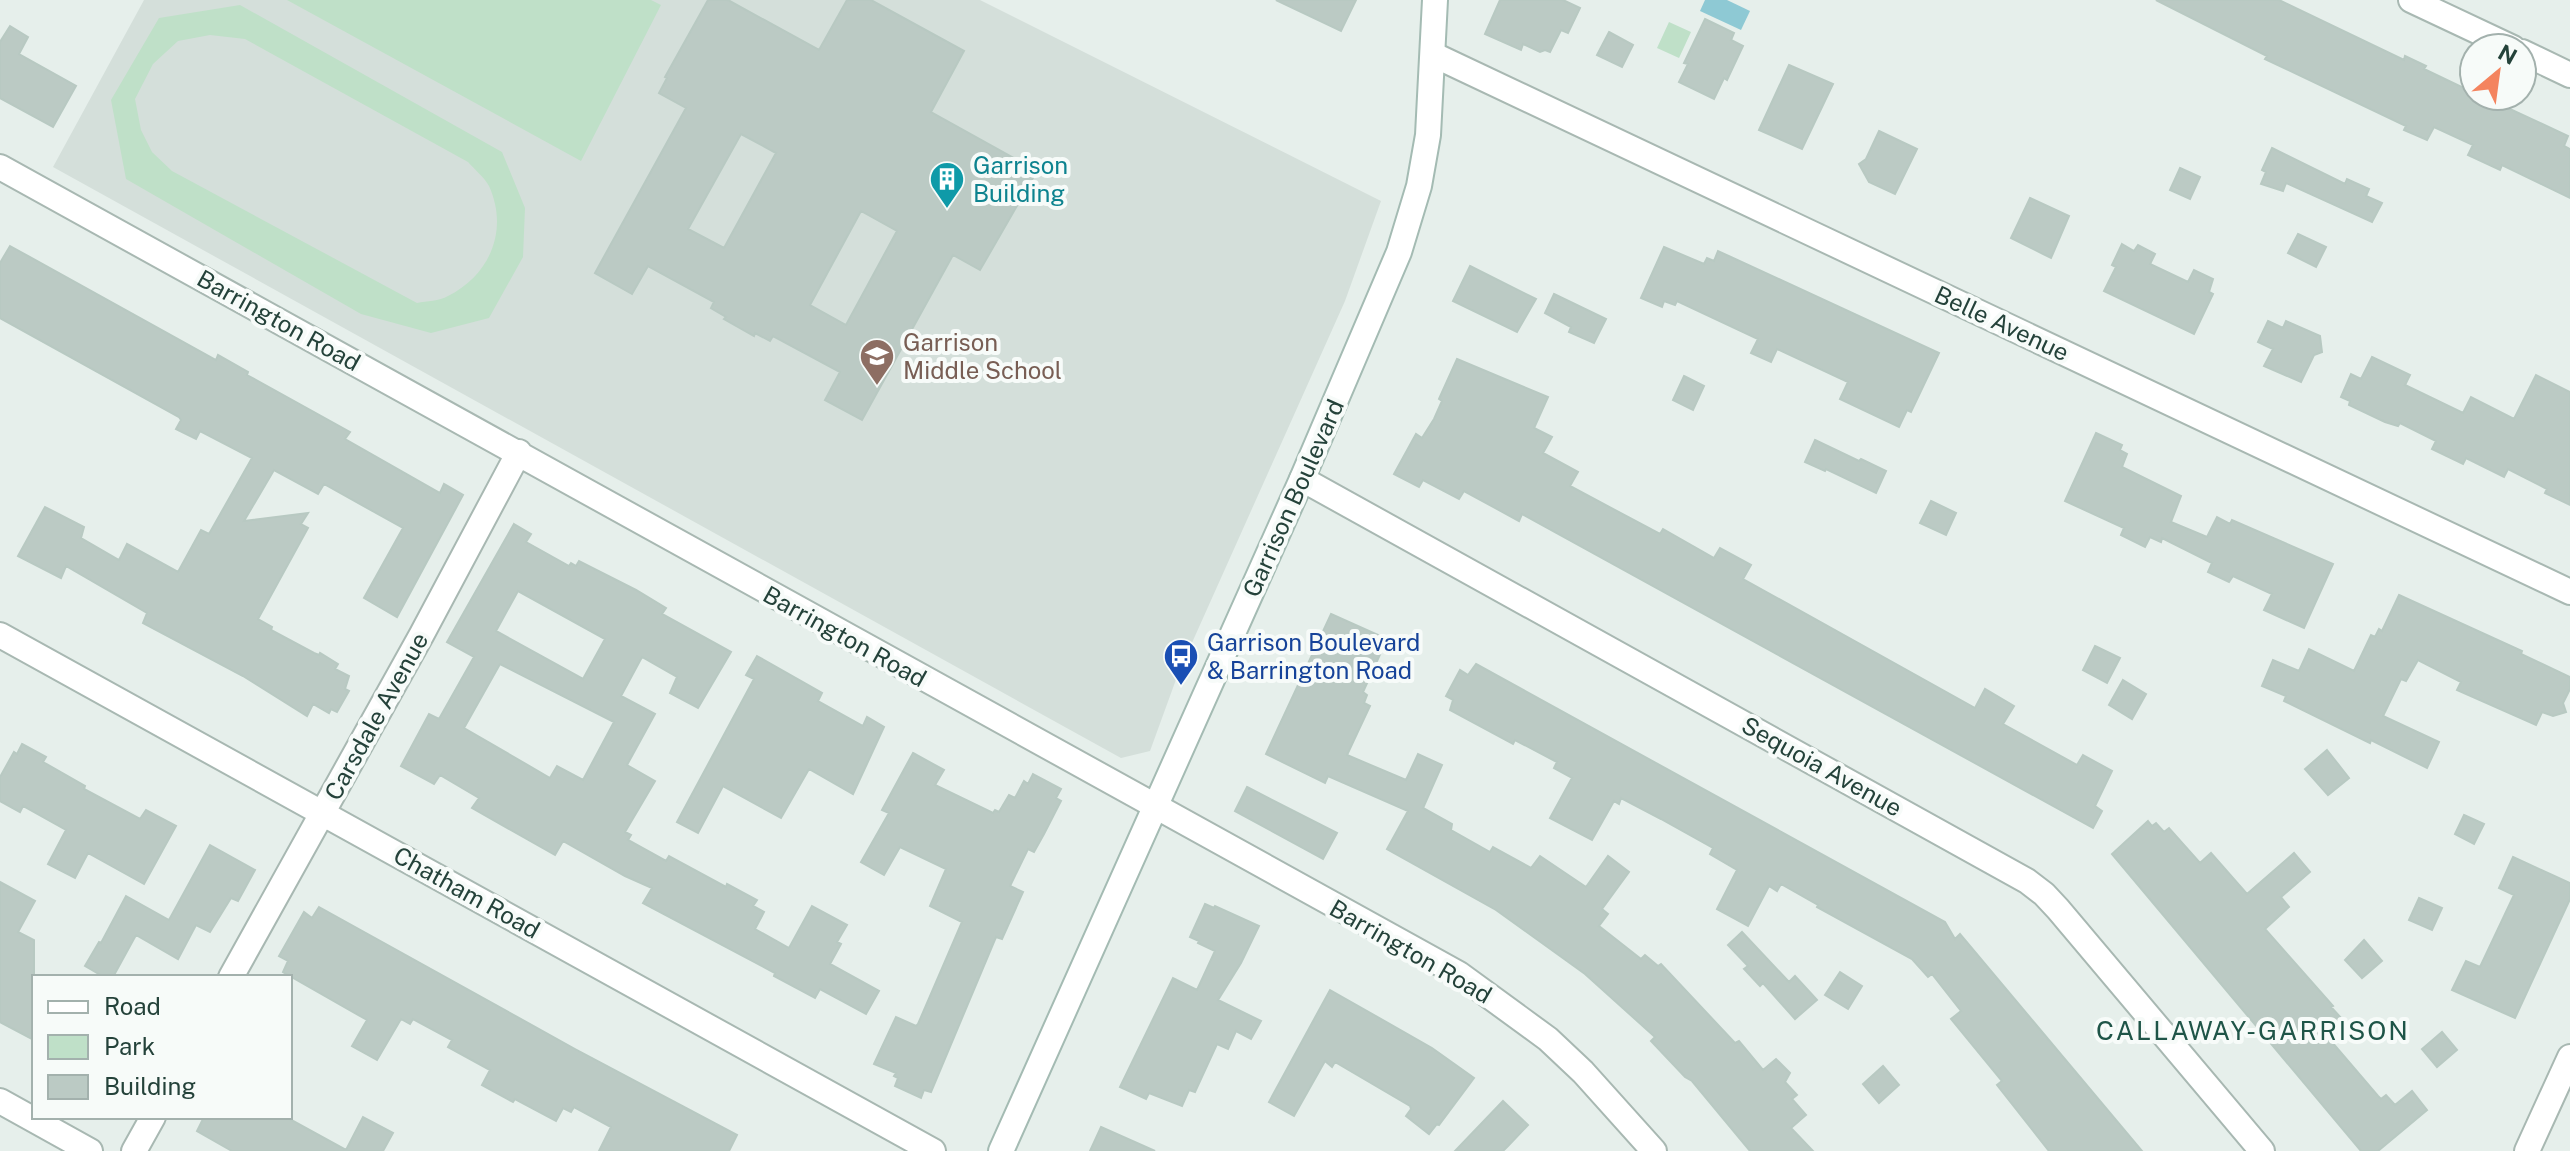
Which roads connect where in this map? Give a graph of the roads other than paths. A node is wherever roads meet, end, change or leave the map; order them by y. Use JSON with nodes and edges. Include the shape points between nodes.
{"nodes":[{"id":1,"x":1435,"y":0,"type":"edge"},
{"id":2,"x":2411,"y":0,"type":"edge"},
{"id":3,"x":2479,"y":32,"type":"edge"},
{"id":4,"x":1434,"y":55,"type":"junction"},
{"id":5,"x":2538,"y":60,"type":"edge"},
{"id":6,"x":2570,"y":75,"type":"edge"},
{"id":7,"x":0,"y":167,"type":"edge"},
{"id":8,"x":519,"y":452,"type":"junction"},
{"id":9,"x":1302,"y":479,"type":"junction"},
{"id":10,"x":2570,"y":592,"type":"edge"},
{"id":11,"x":0,"y":635,"type":"edge"},
{"id":12,"x":1156,"y":808,"type":"junction"},
{"id":13,"x":322,"y":812,"type":"junction"},
{"id":14,"x":232,"y":975,"type":"edge"},
{"id":15,"x":2570,"y":1057,"type":"edge"},
{"id":16,"x":0,"y":1101,"type":"edge"},
{"id":17,"x":32,"y":1119,"type":"edge"},
{"id":18,"x":32,"y":1119,"type":"edge"},
{"id":19,"x":152,"y":1119,"type":"edge"},
{"id":20,"x":90,"y":1151,"type":"edge"},
{"id":21,"x":134,"y":1151,"type":"edge"},
{"id":22,"x":933,"y":1151,"type":"edge"},
{"id":23,"x":1001,"y":1151,"type":"edge"},
{"id":24,"x":1654,"y":1151,"type":"edge"},
{"id":25,"x":2262,"y":1151,"type":"edge"},
{"id":26,"x":2527,"y":1151,"type":"edge"}],
"edges":[{"from":1,"to":4,"type":"street","name":"Garrison Boulevard"},
{"from":2,"to":3,"type":"street"},
{"from":4,"to":9,"type":"street","name":"Garrison Boulevard","via":[[1428,135],[1410,218]]},
{"from":4,"to":10,"type":"street","name":"Belle Avenue"},
{"from":5,"to":6,"type":"street"},
{"from":7,"to":8,"type":"street","name":"Barrington Road"},
{"from":8,"to":12,"type":"street","name":"Barrington Road"},
{"from":8,"to":13,"type":"street","name":"Carsdale Avenue"},
{"from":9,"to":12,"type":"street","name":"Garrison Boulevard"},
{"from":9,"to":25,"type":"street","name":"Sequoia Avenue","via":[[2027,881],[2058,909]]},
{"from":11,"to":13,"type":"street","name":"Chatham Road"},
{"from":12,"to":23,"type":"street","name":"Garrison Boulevard"},
{"from":12,"to":24,"type":"street","name":"Barrington Road","via":[[1459,974],[1548,1039]]},
{"from":13,"to":14,"type":"street","name":"Carsdale Avenue"},
{"from":13,"to":22,"type":"street","name":"Chatham Road"},
{"from":15,"to":26,"type":"street"},
{"from":16,"to":18,"type":"street"},
{"from":17,"to":20,"type":"street"},
{"from":19,"to":21,"type":"street"}]}
